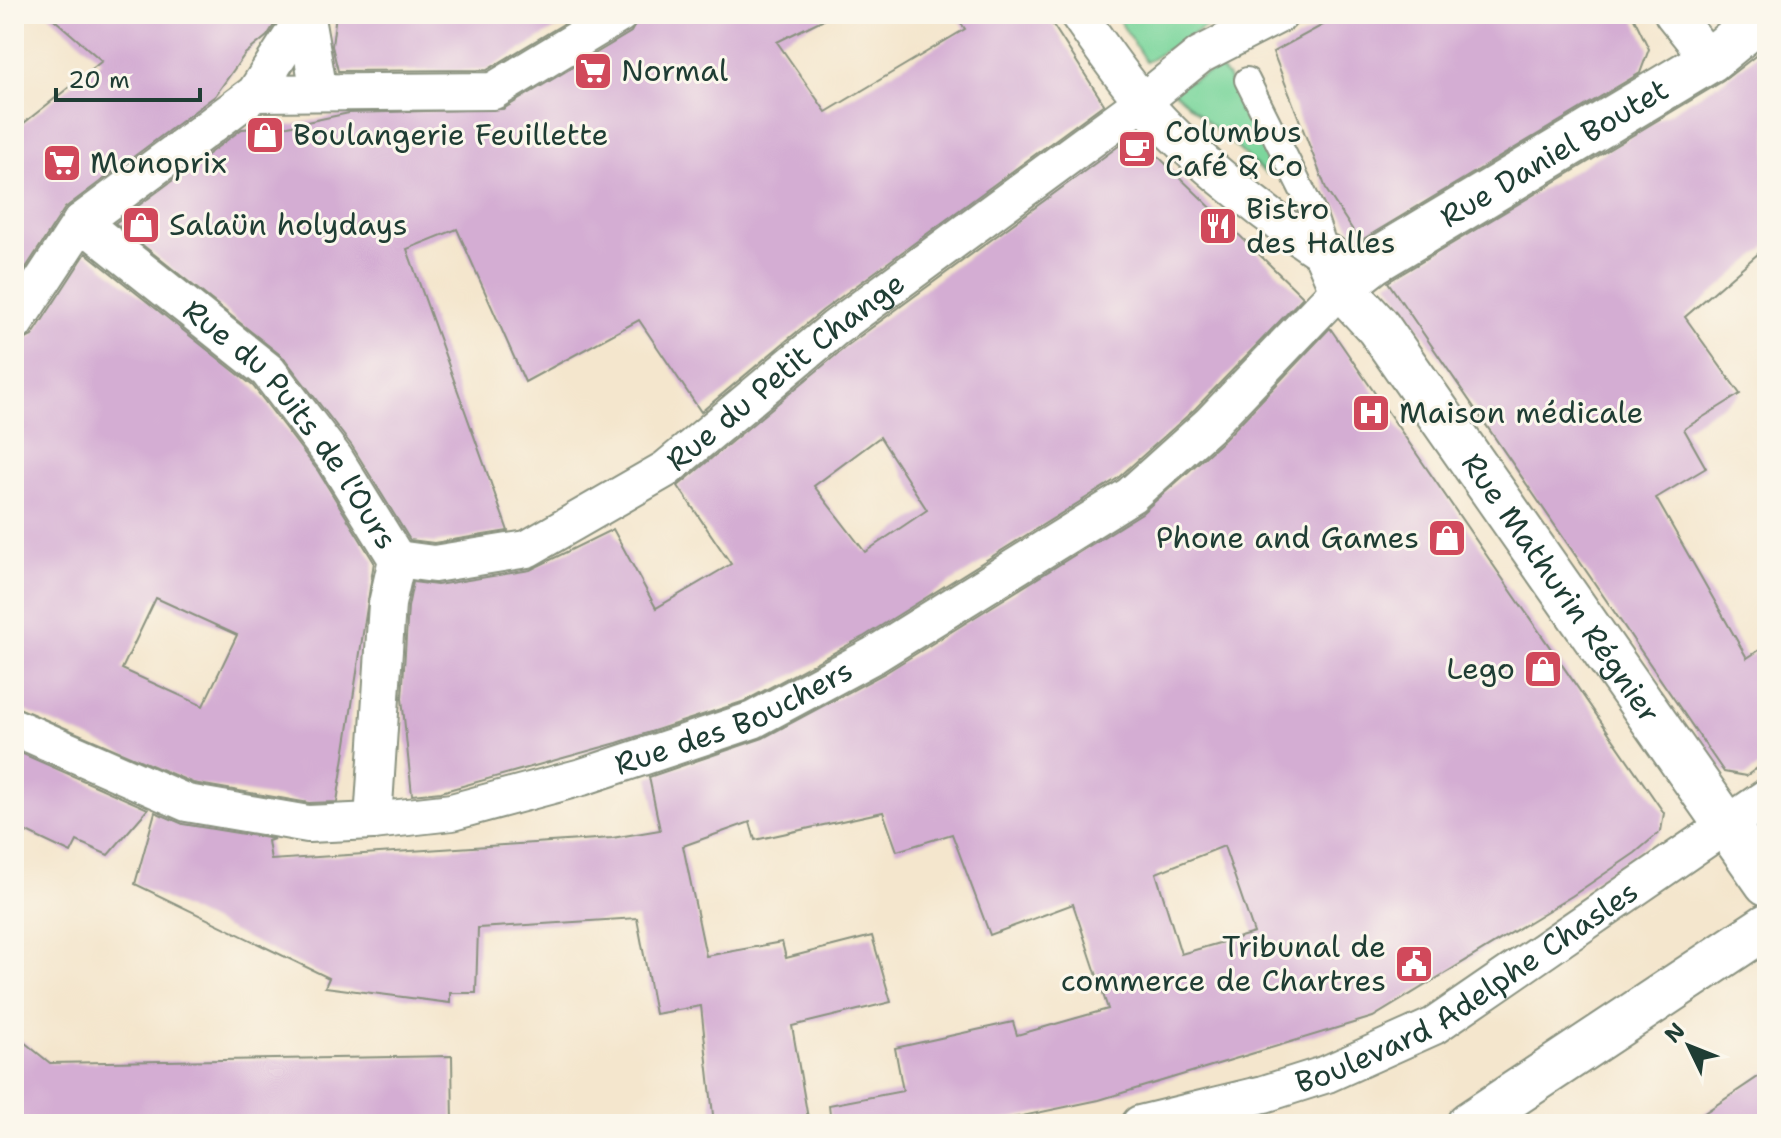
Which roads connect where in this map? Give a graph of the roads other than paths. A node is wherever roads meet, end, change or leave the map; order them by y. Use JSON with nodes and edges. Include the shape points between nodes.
{"nodes":[{"id":1,"x":620,"y":14,"type":"edge"},
{"id":2,"x":1078,"y":14,"type":"edge"},
{"id":3,"x":1280,"y":14,"type":"edge"},
{"id":4,"x":1673,"y":14,"type":"edge"},
{"id":5,"x":1766,"y":14,"type":"edge"},
{"id":6,"x":306,"y":16,"type":"edge"},
{"id":7,"x":1710,"y":60,"type":"junction"},
{"id":8,"x":1247,"y":80,"type":"dead end"},
{"id":9,"x":319,"y":92,"type":"junction"},
{"id":10,"x":255,"y":93,"type":"junction"},
{"id":11,"x":1142,"y":102,"type":"junction"},
{"id":12,"x":81,"y":222,"type":"junction"},
{"id":13,"x":1334,"y":272,"type":"junction"},
{"id":14,"x":14,"y":324,"type":"edge"},
{"id":15,"x":397,"y":559,"type":"junction"},
{"id":16,"x":14,"y":727,"type":"edge"},
{"id":17,"x":1767,"y":797,"type":"edge"},
{"id":18,"x":373,"y":821,"type":"junction"},
{"id":19,"x":1724,"y":825,"type":"junction"},
{"id":20,"x":1767,"y":883,"type":"edge"},
{"id":21,"x":1767,"y":926,"type":"edge"},
{"id":22,"x":1140,"y":1124,"type":"edge"},
{"id":23,"x":1469,"y":1124,"type":"edge"}],
"edges":[{"from":1,"to":9,"type":"street","via":[[493,91]]},
{"from":2,"to":11,"type":"street","name":"Rue Mathurin Régnier"},
{"from":3,"to":11,"type":"street","name":"Rue du Petit Change","via":[[1200,55]]},
{"from":4,"to":7,"type":"street"},
{"from":5,"to":7,"type":"street","name":"Rue Daniel Boutet"},
{"from":6,"to":9,"type":"street"},
{"from":6,"to":10,"type":"street"},
{"from":7,"to":13,"type":"street","name":"Rue Daniel Boutet","via":[[1373,262]]},
{"from":8,"to":13,"type":"lane","via":[[1312,210]]},
{"from":9,"to":10,"type":"street"},
{"from":10,"to":12,"type":"street"},
{"from":11,"to":13,"type":"street","name":"Rue Mathurin Régnier"},
{"from":11,"to":15,"type":"street","name":"Rue du Petit Change","via":[[835,328],[666,469],[527,549],[434,564]]},
{"from":12,"to":14,"type":"street"},
{"from":12,"to":15,"type":"street","name":"Rue du Puits de l'Ours","via":[[268,371],[335,459]]},
{"from":13,"to":18,"type":"street","name":"Rue des Bouchers","via":[[1210,424],[1131,495],[874,655],[725,730],[452,812]]},
{"from":13,"to":19,"type":"street","name":"Rue Mathurin Régnier","via":[[1378,327]]},
{"from":15,"to":18,"type":"street","name":"Rue du Puits de l'Ours","via":[[387,604]]},
{"from":16,"to":18,"type":"street","name":"Rue des Bouchers","via":[[187,803],[308,824]]},
{"from":17,"to":19,"type":"street","name":"Boulevard Adelphe Chasles"},
{"from":19,"to":20,"type":"street","name":"Rue Mathurin Régnier"},
{"from":19,"to":22,"type":"street","name":"Boulevard Adelphe Chasles","via":[[1434,1026],[1327,1074]]},
{"from":21,"to":23,"type":"street"}]}
